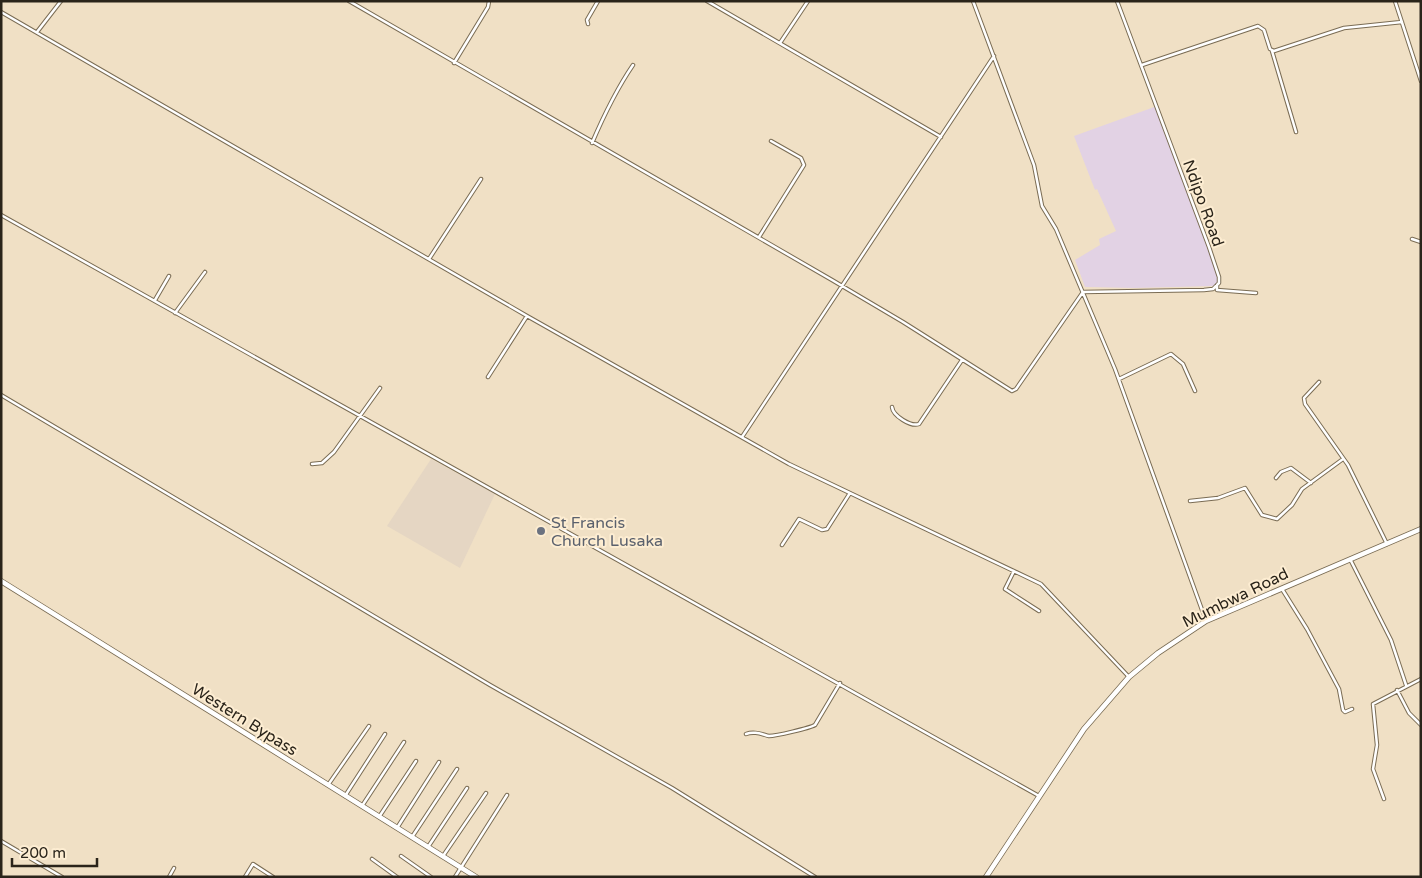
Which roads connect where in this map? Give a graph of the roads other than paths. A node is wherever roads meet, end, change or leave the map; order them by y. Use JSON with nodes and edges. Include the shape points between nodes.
{"nodes":[{"id":1,"x":61,"y":1,"type":"edge"},
{"id":2,"x":349,"y":1,"type":"edge"},
{"id":3,"x":489,"y":1,"type":"edge"},
{"id":4,"x":598,"y":1,"type":"edge"},
{"id":5,"x":707,"y":1,"type":"edge"},
{"id":6,"x":808,"y":1,"type":"edge"},
{"id":7,"x":973,"y":1,"type":"edge"},
{"id":8,"x":1117,"y":1,"type":"edge"},
{"id":9,"x":1395,"y":1,"type":"edge"},
{"id":10,"x":1,"y":12,"type":"edge"},
{"id":11,"x":1402,"y":22,"type":"junction"},
{"id":12,"x":588,"y":24,"type":"dead end"},
{"id":13,"x":37,"y":32,"type":"junction"},
{"id":14,"x":780,"y":43,"type":"junction"},
{"id":15,"x":1272,"y":51,"type":"junction"},
{"id":16,"x":994,"y":56,"type":"junction"},
{"id":17,"x":454,"y":63,"type":"junction"},
{"id":18,"x":633,"y":65,"type":"dead end"},
{"id":19,"x":1142,"y":65,"type":"junction"},
{"id":20,"x":1421,"y":81,"type":"edge"},
{"id":21,"x":1296,"y":132,"type":"dead end"},
{"id":22,"x":941,"y":137,"type":"junction"},
{"id":23,"x":772,"y":142,"type":"dead end"},
{"id":24,"x":592,"y":143,"type":"junction"},
{"id":25,"x":481,"y":179,"type":"dead end"},
{"id":26,"x":1,"y":215,"type":"edge"},
{"id":27,"x":759,"y":237,"type":"junction"},
{"id":28,"x":1412,"y":239,"type":"dead end"},
{"id":29,"x":1421,"y":242,"type":"edge"},
{"id":30,"x":429,"y":259,"type":"junction"},
{"id":31,"x":205,"y":272,"type":"dead end"},
{"id":32,"x":169,"y":276,"type":"dead end"},
{"id":33,"x":1217,"y":285,"type":"junction"},
{"id":34,"x":841,"y":286,"type":"junction"},
{"id":35,"x":1083,"y":292,"type":"junction"},
{"id":36,"x":1256,"y":293,"type":"dead end"},
{"id":37,"x":154,"y":301,"type":"junction"},
{"id":38,"x":175,"y":313,"type":"junction"},
{"id":39,"x":528,"y":316,"type":"junction"},
{"id":40,"x":962,"y":360,"type":"junction"},
{"id":41,"x":488,"y":377,"type":"dead end"},
{"id":42,"x":1119,"y":380,"type":"junction"},
{"id":43,"x":1319,"y":382,"type":"dead end"},
{"id":44,"x":380,"y":388,"type":"dead end"},
{"id":45,"x":1195,"y":391,"type":"dead end"},
{"id":46,"x":1,"y":395,"type":"edge"},
{"id":47,"x":892,"y":408,"type":"dead end"},
{"id":48,"x":362,"y":416,"type":"junction"},
{"id":49,"x":742,"y":437,"type":"junction"},
{"id":50,"x":1343,"y":459,"type":"junction"},
{"id":51,"x":312,"y":464,"type":"dead end"},
{"id":52,"x":1276,"y":478,"type":"dead end"},
{"id":53,"x":1311,"y":484,"type":"junction"},
{"id":54,"x":850,"y":494,"type":"junction"},
{"id":55,"x":1190,"y":501,"type":"dead end"},
{"id":56,"x":1421,"y":530,"type":"edge"},
{"id":57,"x":1387,"y":544,"type":"junction"},
{"id":58,"x":782,"y":545,"type":"dead end"},
{"id":59,"x":1350,"y":559,"type":"junction"},
{"id":60,"x":1014,"y":571,"type":"junction"},
{"id":61,"x":1,"y":581,"type":"edge"},
{"id":62,"x":1281,"y":588,"type":"junction"},
{"id":63,"x":1039,"y":611,"type":"dead end"},
{"id":64,"x":1206,"y":621,"type":"junction"},
{"id":65,"x":1130,"y":677,"type":"junction"},
{"id":66,"x":1421,"y":679,"type":"edge"},
{"id":67,"x":840,"y":683,"type":"junction"},
{"id":68,"x":1406,"y":685,"type":"junction"},
{"id":69,"x":1397,"y":690,"type":"junction"},
{"id":70,"x":1352,"y":709,"type":"dead end"},
{"id":71,"x":1421,"y":725,"type":"edge"},
{"id":72,"x":369,"y":726,"type":"dead end"},
{"id":73,"x":385,"y":734,"type":"dead end"},
{"id":74,"x":746,"y":734,"type":"dead end"},
{"id":75,"x":404,"y":742,"type":"dead end"},
{"id":76,"x":416,"y":761,"type":"dead end"},
{"id":77,"x":439,"y":762,"type":"dead end"},
{"id":78,"x":457,"y":769,"type":"dead end"},
{"id":79,"x":328,"y":785,"type":"junction"},
{"id":80,"x":467,"y":788,"type":"dead end"},
{"id":81,"x":486,"y":793,"type":"dead end"},
{"id":82,"x":507,"y":795,"type":"dead end"},
{"id":83,"x":345,"y":796,"type":"junction"},
{"id":84,"x":1038,"y":796,"type":"junction"},
{"id":85,"x":1384,"y":799,"type":"dead end"},
{"id":86,"x":362,"y":806,"type":"junction"},
{"id":87,"x":379,"y":817,"type":"junction"},
{"id":88,"x":397,"y":828,"type":"junction"},
{"id":89,"x":412,"y":837,"type":"junction"},
{"id":90,"x":1,"y":841,"type":"edge"},
{"id":91,"x":428,"y":847,"type":"junction"},
{"id":92,"x":401,"y":856,"type":"dead end"},
{"id":93,"x":443,"y":856,"type":"junction"},
{"id":94,"x":372,"y":859,"type":"dead end"},
{"id":95,"x":460,"y":867,"type":"junction"},
{"id":96,"x":174,"y":868,"type":"dead end"},
{"id":97,"x":62,"y":877,"type":"edge"},
{"id":98,"x":169,"y":877,"type":"edge"},
{"id":99,"x":245,"y":877,"type":"edge"},
{"id":100,"x":273,"y":877,"type":"edge"},
{"id":101,"x":397,"y":877,"type":"edge"},
{"id":102,"x":431,"y":877,"type":"edge"},
{"id":103,"x":455,"y":877,"type":"edge"},
{"id":104,"x":476,"y":877,"type":"edge"},
{"id":105,"x":816,"y":877,"type":"edge"},
{"id":106,"x":986,"y":877,"type":"edge"}],
"edges":[{"from":1,"to":13,"type":"street"},
{"from":2,"to":17,"type":"street"},
{"from":3,"to":17,"type":"street"},
{"from":4,"to":12,"type":"street","via":[[587,20]]},
{"from":5,"to":14,"type":"street"},
{"from":6,"to":14,"type":"street"},
{"from":7,"to":16,"type":"street"},
{"from":8,"to":19,"type":"street","name":"Ndipo Road"},
{"from":9,"to":11,"type":"street"},
{"from":10,"to":13,"type":"street"},
{"from":11,"to":15,"type":"street","via":[[1344,28]]},
{"from":11,"to":20,"type":"street"},
{"from":13,"to":30,"type":"street"},
{"from":14,"to":22,"type":"street"},
{"from":15,"to":19,"type":"street","via":[[1264,30],[1258,26]]},
{"from":15,"to":21,"type":"street"},
{"from":16,"to":22,"type":"street"},
{"from":16,"to":35,"type":"street","via":[[1034,165],[1042,206],[1056,228]]},
{"from":17,"to":24,"type":"street"},
{"from":18,"to":24,"type":"street","via":[[616,90]]},
{"from":19,"to":33,"type":"street","name":"Ndipo Road","via":[[1217,270]]},
{"from":22,"to":34,"type":"street"},
{"from":23,"to":27,"type":"street","via":[[801,158],[804,165]]},
{"from":24,"to":27,"type":"street"},
{"from":25,"to":30,"type":"street"},
{"from":26,"to":37,"type":"street"},
{"from":27,"to":34,"type":"street"},
{"from":28,"to":29,"type":"street"},
{"from":30,"to":39,"type":"street"},
{"from":31,"to":38,"type":"street"},
{"from":32,"to":37,"type":"street"},
{"from":33,"to":35,"type":"street","via":[[1204,290]]},
{"from":33,"to":36,"type":"street","via":[[1217,290]]},
{"from":34,"to":40,"type":"street"},
{"from":34,"to":49,"type":"street"},
{"from":35,"to":40,"type":"street","via":[[1014,391]]},
{"from":35,"to":42,"type":"street"},
{"from":37,"to":38,"type":"street"},
{"from":38,"to":48,"type":"street"},
{"from":39,"to":41,"type":"street"},
{"from":39,"to":49,"type":"street"},
{"from":40,"to":47,"type":"street","via":[[920,424],[914,425],[894,414]]},
{"from":42,"to":45,"type":"street","via":[[1171,354],[1183,364]]},
{"from":42,"to":64,"type":"street"},
{"from":43,"to":50,"type":"street","via":[[1304,402]]},
{"from":44,"to":48,"type":"street"},
{"from":46,"to":105,"type":"street","via":[[490,685],[666,785]]},
{"from":48,"to":51,"type":"street","via":[[330,456],[320,464]]},
{"from":48,"to":67,"type":"street","via":[[462,475]]},
{"from":49,"to":54,"type":"street"},
{"from":50,"to":53,"type":"street"},
{"from":50,"to":57,"type":"street"},
{"from":52,"to":53,"type":"street","via":[[1291,468]]},
{"from":53,"to":55,"type":"street","via":[[1300,491],[1292,505],[1277,519],[1262,515],[1245,488],[1218,498]]},
{"from":54,"to":58,"type":"street","via":[[827,529],[822,530],[799,519]]},
{"from":54,"to":60,"type":"street"},
{"from":56,"to":57,"type":"main road","name":"Mumbwa Road"},
{"from":57,"to":59,"type":"main road","name":"Mumbwa Road"},
{"from":59,"to":62,"type":"main road","name":"Mumbwa Road"},
{"from":59,"to":68,"type":"street","via":[[1391,640]]},
{"from":60,"to":63,"type":"street","via":[[1005,590]]},
{"from":60,"to":65,"type":"street","via":[[1047,589]]},
{"from":61,"to":79,"type":"main road","name":"Western Bypass"},
{"from":62,"to":64,"type":"main road","name":"Mumbwa Road"},
{"from":62,"to":70,"type":"street","via":[[1339,689],[1344,711]]},
{"from":64,"to":65,"type":"main road","name":"Mumbwa Road"},
{"from":65,"to":84,"type":"main road","name":"Mumbwa Road","via":[[1084,729]]},
{"from":66,"to":68,"type":"street"},
{"from":67,"to":74,"type":"street","via":[[810,728],[798,728],[776,736]]},
{"from":67,"to":84,"type":"street"},
{"from":68,"to":69,"type":"street"},
{"from":69,"to":71,"type":"street","via":[[1409,713]]},
{"from":69,"to":85,"type":"street","via":[[1372,706],[1377,745],[1373,769]]},
{"from":72,"to":79,"type":"street"},
{"from":73,"to":83,"type":"street"},
{"from":75,"to":86,"type":"street"},
{"from":76,"to":87,"type":"street"},
{"from":77,"to":88,"type":"street"},
{"from":78,"to":89,"type":"street"},
{"from":79,"to":83,"type":"main road","name":"Western Bypass"},
{"from":80,"to":91,"type":"street"},
{"from":81,"to":93,"type":"street"},
{"from":82,"to":95,"type":"street"},
{"from":83,"to":86,"type":"main road","name":"Western Bypass"},
{"from":84,"to":106,"type":"main road","name":"Mumbwa Road"},
{"from":86,"to":87,"type":"main road","name":"Western Bypass"},
{"from":87,"to":88,"type":"main road","name":"Western Bypass"},
{"from":88,"to":89,"type":"main road","name":"Western Bypass"},
{"from":89,"to":91,"type":"main road","name":"Western Bypass"},
{"from":90,"to":97,"type":"street"},
{"from":91,"to":93,"type":"main road","name":"Western Bypass"},
{"from":92,"to":102,"type":"street"},
{"from":93,"to":95,"type":"main road","name":"Western Bypass"},
{"from":94,"to":101,"type":"street"},
{"from":95,"to":103,"type":"street"},
{"from":95,"to":104,"type":"main road","name":"Western Bypass"},
{"from":96,"to":98,"type":"street"},
{"from":99,"to":100,"type":"street","via":[[253,864]]}]}
